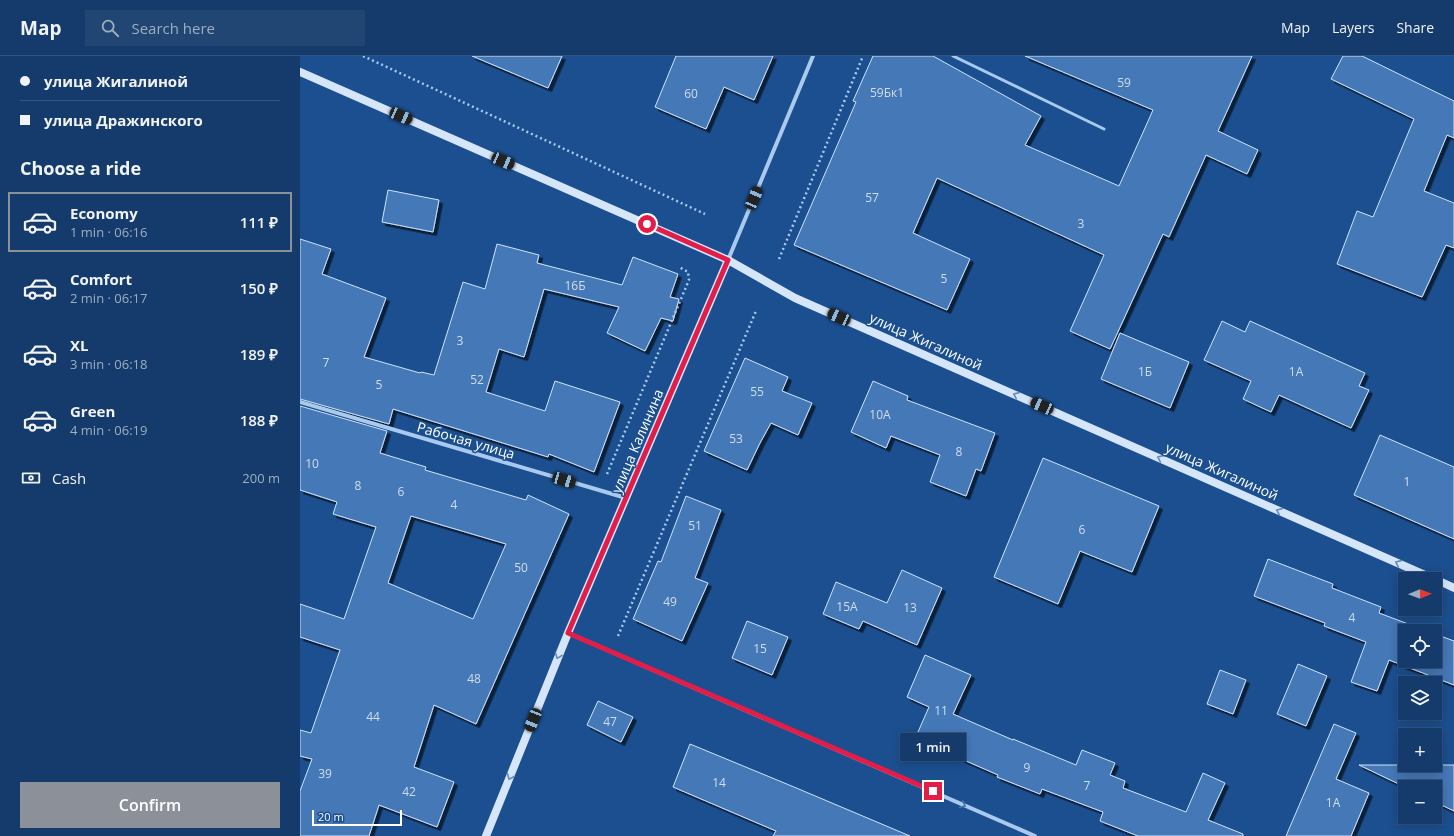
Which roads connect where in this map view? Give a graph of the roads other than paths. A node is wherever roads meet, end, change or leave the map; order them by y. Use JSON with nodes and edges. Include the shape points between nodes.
{"nodes":[{"id":1,"x":813,"y":56,"type":"edge"},
{"id":2,"x":953,"y":56,"type":"edge"},
{"id":3,"x":300,"y":72,"type":"edge"},
{"id":4,"x":1104,"y":129,"type":"dead end"},
{"id":5,"x":728,"y":260,"type":"junction"},
{"id":6,"x":300,"y":402,"type":"edge"},
{"id":7,"x":626,"y":499,"type":"junction"},
{"id":8,"x":1418,"y":572,"type":"edge"},
{"id":9,"x":1442,"y":583,"type":"edge"},
{"id":10,"x":1454,"y":588,"type":"edge"},
{"id":11,"x":568,"y":633,"type":"junction"},
{"id":12,"x":486,"y":836,"type":"edge"},
{"id":13,"x":1035,"y":836,"type":"edge"}],
"edges":[{"from":1,"to":5,"type":"street","name":"улица Калинина"},
{"from":2,"to":4,"type":"lane"},
{"from":3,"to":5,"type":"main road","name":"улица Жигалиной"},
{"from":5,"to":7,"type":"main road","name":"улица Калинина"},
{"from":8,"to":5,"type":"main road","name":"улица Жигалиной","one_way":true,"via":[[795,298]]},
{"from":6,"to":7,"type":"street","name":"Рабочая улица"},
{"from":7,"to":11,"type":"main road","name":"улица Калинина"},
{"from":9,"to":10,"type":"main road","name":"улица Жигалиной"},
{"from":11,"to":12,"type":"main road","name":"улица Калинина","one_way":true},
{"from":11,"to":13,"type":"street","one_way":true}]}
